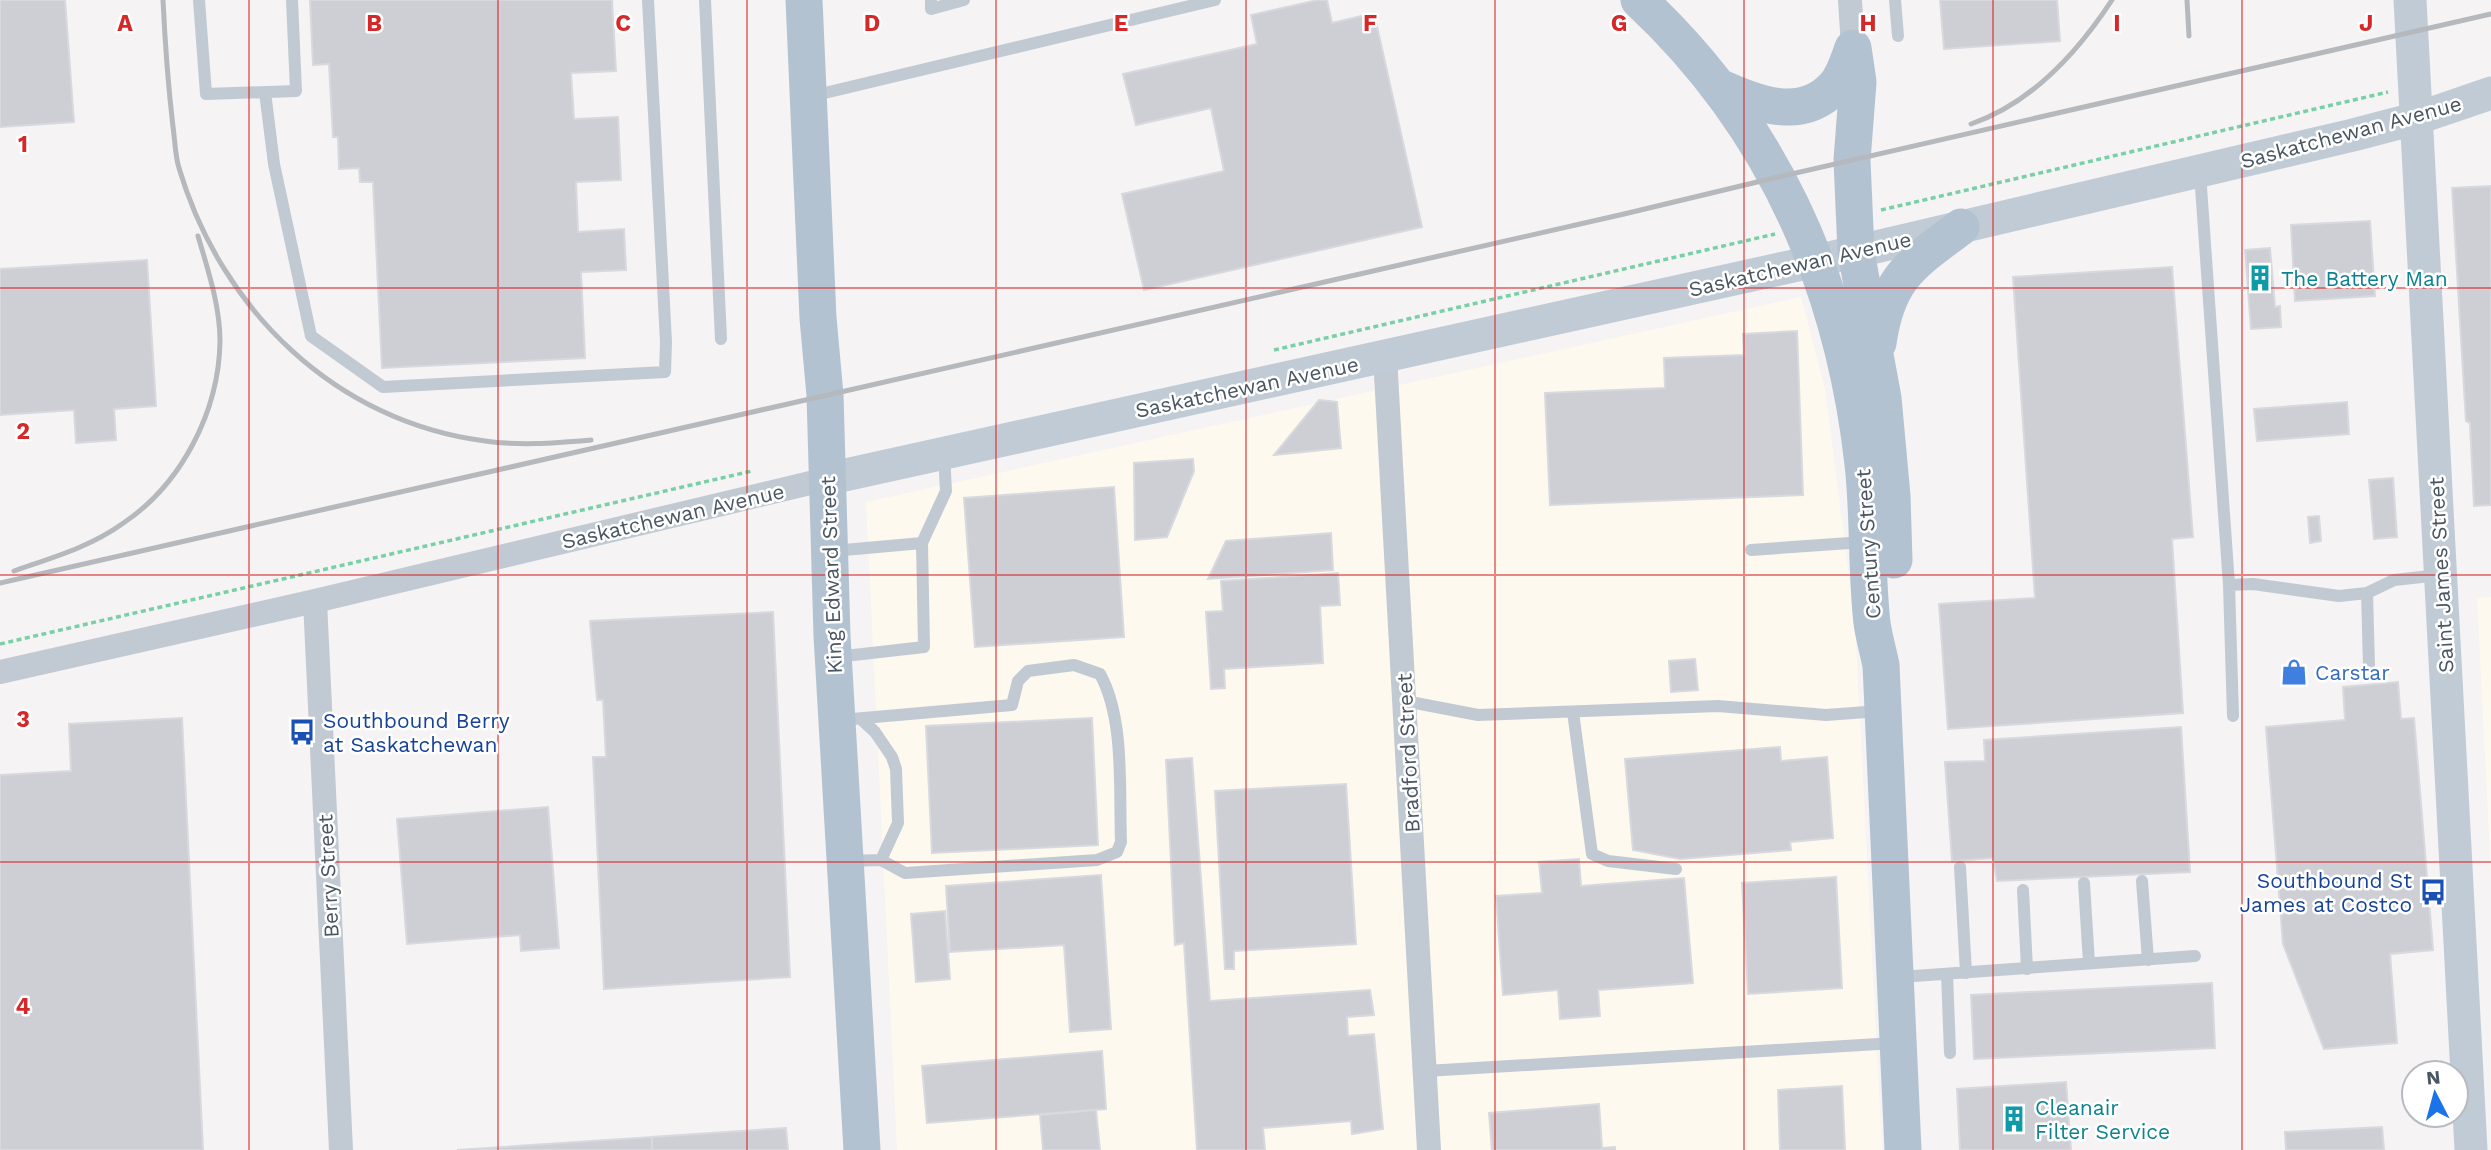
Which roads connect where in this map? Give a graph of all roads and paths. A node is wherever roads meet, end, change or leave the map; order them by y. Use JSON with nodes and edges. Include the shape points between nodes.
{"nodes":[{"id":1,"x":199,"y":0,"type":"edge"},
{"id":2,"x":292,"y":0,"type":"edge"},
{"id":3,"x":648,"y":0,"type":"edge"},
{"id":4,"x":705,"y":0,"type":"edge"},
{"id":5,"x":804,"y":0,"type":"edge"},
{"id":6,"x":931,"y":0,"type":"edge"},
{"id":7,"x":964,"y":0,"type":"edge"},
{"id":8,"x":1215,"y":0,"type":"edge"},
{"id":9,"x":1639,"y":0,"type":"edge"},
{"id":10,"x":1850,"y":0,"type":"edge"},
{"id":11,"x":1895,"y":0,"type":"edge"},
{"id":12,"x":2410,"y":0,"type":"edge"},
{"id":13,"x":1898,"y":36,"type":"dead end"},
{"id":14,"x":1853,"y":48,"type":"junction"},
{"id":15,"x":1715,"y":85,"type":"junction"},
{"id":16,"x":265,"y":93,"type":"junction"},
{"id":17,"x":2491,"y":93,"type":"edge"},
{"id":18,"x":808,"y":97,"type":"junction"},
{"id":19,"x":2417,"y":118,"type":"junction"},
{"id":20,"x":2200,"y":171,"type":"junction"},
{"id":21,"x":1961,"y":227,"type":"junction"},
{"id":22,"x":1856,"y":252,"type":"junction"},
{"id":23,"x":1815,"y":261,"type":"junction"},
{"id":24,"x":721,"y":339,"type":"dead end"},
{"id":25,"x":1385,"y":356,"type":"junction"},
{"id":26,"x":1875,"y":358,"type":"junction"},
{"id":27,"x":944,"y":453,"type":"junction"},
{"id":28,"x":827,"y":479,"type":"junction"},
{"id":29,"x":1868,"y":542,"type":"junction"},
{"id":30,"x":922,"y":543,"type":"junction"},
{"id":31,"x":1751,"y":550,"type":"dead end"},
{"id":32,"x":829,"y":552,"type":"junction"},
{"id":33,"x":2440,"y":575,"type":"junction"},
{"id":34,"x":2229,"y":585,"type":"junction"},
{"id":35,"x":2367,"y":593,"type":"junction"},
{"id":36,"x":315,"y":601,"type":"junction"},
{"id":37,"x":834,"y":657,"type":"junction"},
{"id":38,"x":1881,"y":665,"type":"junction"},
{"id":39,"x":2369,"y":667,"type":"dead end"},
{"id":40,"x":0,"y":672,"type":"edge"},
{"id":41,"x":1405,"y":701,"type":"junction"},
{"id":42,"x":1884,"y":711,"type":"junction"},
{"id":43,"x":1573,"y":712,"type":"junction"},
{"id":44,"x":2232,"y":716,"type":"dead end"},
{"id":45,"x":849,"y":720,"type":"junction"},
{"id":46,"x":863,"y":861,"type":"junction"},
{"id":47,"x":1960,"y":867,"type":"dead end"},
{"id":48,"x":1676,"y":869,"type":"dead end"},
{"id":49,"x":2142,"y":881,"type":"dead end"},
{"id":50,"x":2084,"y":883,"type":"dead end"},
{"id":51,"x":2023,"y":890,"type":"dead end"},
{"id":52,"x":2195,"y":956,"type":"dead end"},
{"id":53,"x":2148,"y":960,"type":"junction"},
{"id":54,"x":2089,"y":963,"type":"junction"},
{"id":55,"x":2027,"y":968,"type":"junction"},
{"id":56,"x":1966,"y":973,"type":"junction"},
{"id":57,"x":1947,"y":974,"type":"junction"},
{"id":58,"x":1896,"y":978,"type":"junction"},
{"id":59,"x":1899,"y":1043,"type":"junction"},
{"id":60,"x":1950,"y":1053,"type":"dead end"},
{"id":61,"x":1426,"y":1071,"type":"junction"},
{"id":62,"x":341,"y":1150,"type":"edge"},
{"id":63,"x":862,"y":1150,"type":"edge"},
{"id":64,"x":1429,"y":1150,"type":"edge"},
{"id":65,"x":1903,"y":1150,"type":"edge"},
{"id":66,"x":2471,"y":1150,"type":"edge"}],
"edges":[{"from":1,"to":16,"type":"lane","via":[[206,94]]},
{"from":2,"to":16,"type":"lane","via":[[296,91]]},
{"from":3,"to":16,"type":"lane","via":[[665,372],[383,387],[311,336],[274,164]]},
{"from":4,"to":24,"type":"lane"},
{"from":5,"to":18,"type":"main road","name":"King Edward Street"},
{"from":6,"to":7,"type":"lane","via":[[931,9]]},
{"from":8,"to":18,"type":"lane"},
{"from":9,"to":15,"type":"main road","name":"Century Street"},
{"from":10,"to":14,"type":"street"},
{"from":11,"to":13,"type":"lane"},
{"from":12,"to":19,"type":"street","name":"Saint James Street"},
{"from":14,"to":15,"type":"main road","via":[[1835,87],[1804,106],[1762,104]]},
{"from":14,"to":22,"type":"main road","via":[[1858,82],[1852,160]]},
{"from":15,"to":23,"type":"main road","name":"Century Street","via":[[1778,177]]},
{"from":17,"to":19,"type":"street","name":"Saskatchewan Avenue"},
{"from":18,"to":28,"type":"main road","name":"King Edward Street"},
{"from":19,"to":20,"type":"street","name":"Saskatchewan Avenue"},
{"from":19,"to":33,"type":"street","name":"Saint James Street"},
{"from":20,"to":21,"type":"street","name":"Saskatchewan Avenue"},
{"from":20,"to":34,"type":"lane"},
{"from":21,"to":22,"type":"street","name":"Saskatchewan Avenue"},
{"from":21,"to":26,"type":"main road","via":[[1924,254],[1894,286],[1884,308]]},
{"from":22,"to":23,"type":"street","name":"Saskatchewan Avenue"},
{"from":22,"to":26,"type":"main road"},
{"from":23,"to":25,"type":"street","name":"Saskatchewan Avenue"},
{"from":23,"to":29,"type":"main road","name":"Century Street","via":[[1840,336],[1856,412]]},
{"from":25,"to":27,"type":"street","name":"Saskatchewan Avenue"},
{"from":25,"to":41,"type":"street","name":"Bradford Street"},
{"from":26,"to":38,"type":"main road","via":[[1888,441],[1894,575],[1892,633]]},
{"from":27,"to":28,"type":"street","name":"Saskatchewan Avenue"},
{"from":27,"to":30,"type":"lane","via":[[946,491]]},
{"from":28,"to":32,"type":"main road","name":"King Edward Street"},
{"from":28,"to":36,"type":"street","name":"Saskatchewan Avenue"},
{"from":29,"to":31,"type":"lane"},
{"from":29,"to":38,"type":"main road","name":"Century Street","via":[[1872,624]]},
{"from":30,"to":32,"type":"lane"},
{"from":30,"to":37,"type":"lane","via":[[924,647]]},
{"from":32,"to":37,"type":"main road","name":"King Edward Street"},
{"from":33,"to":35,"type":"lane","via":[[2394,580]]},
{"from":33,"to":66,"type":"street","name":"Saint James Street"},
{"from":34,"to":35,"type":"lane","via":[[2339,596]]},
{"from":34,"to":44,"type":"lane"},
{"from":35,"to":39,"type":"lane"},
{"from":36,"to":40,"type":"street","name":"Saskatchewan Avenue"},
{"from":36,"to":62,"type":"street","name":"Berry Street"},
{"from":37,"to":45,"type":"main road","name":"King Edward Street"},
{"from":38,"to":42,"type":"main road","name":"Century Street"},
{"from":41,"to":43,"type":"lane","via":[[1478,715]]},
{"from":41,"to":61,"type":"street","name":"Bradford Street"},
{"from":42,"to":43,"type":"lane","via":[[1826,715],[1718,706]]},
{"from":42,"to":58,"type":"main road","name":"Century Street"},
{"from":43,"to":48,"type":"lane","via":[[1592,854],[1608,861]]},
{"from":45,"to":46,"type":"main road","name":"King Edward Street"},
{"from":45,"to":46,"type":"lane","via":[[875,732],[896,769],[898,823]]},
{"from":45,"to":46,"type":"lane","via":[[1012,705],[1018,681],[1028,671],[1074,665],[1101,674],[1108,687],[1117,737],[1121,842],[1116,852],[1097,860],[905,873]]},
{"from":46,"to":63,"type":"main road","name":"King Edward Street"},
{"from":47,"to":56,"type":"lane"},
{"from":49,"to":53,"type":"lane"},
{"from":50,"to":54,"type":"lane"},
{"from":51,"to":55,"type":"lane"},
{"from":52,"to":53,"type":"lane"},
{"from":53,"to":54,"type":"lane"},
{"from":54,"to":55,"type":"lane"},
{"from":55,"to":56,"type":"lane"},
{"from":56,"to":57,"type":"lane"},
{"from":57,"to":58,"type":"lane"},
{"from":57,"to":60,"type":"lane"},
{"from":58,"to":59,"type":"main road","name":"Century Street"},
{"from":59,"to":61,"type":"lane"},
{"from":59,"to":65,"type":"main road","name":"Century Street"},
{"from":61,"to":64,"type":"street","name":"Bradford Street"}]}
